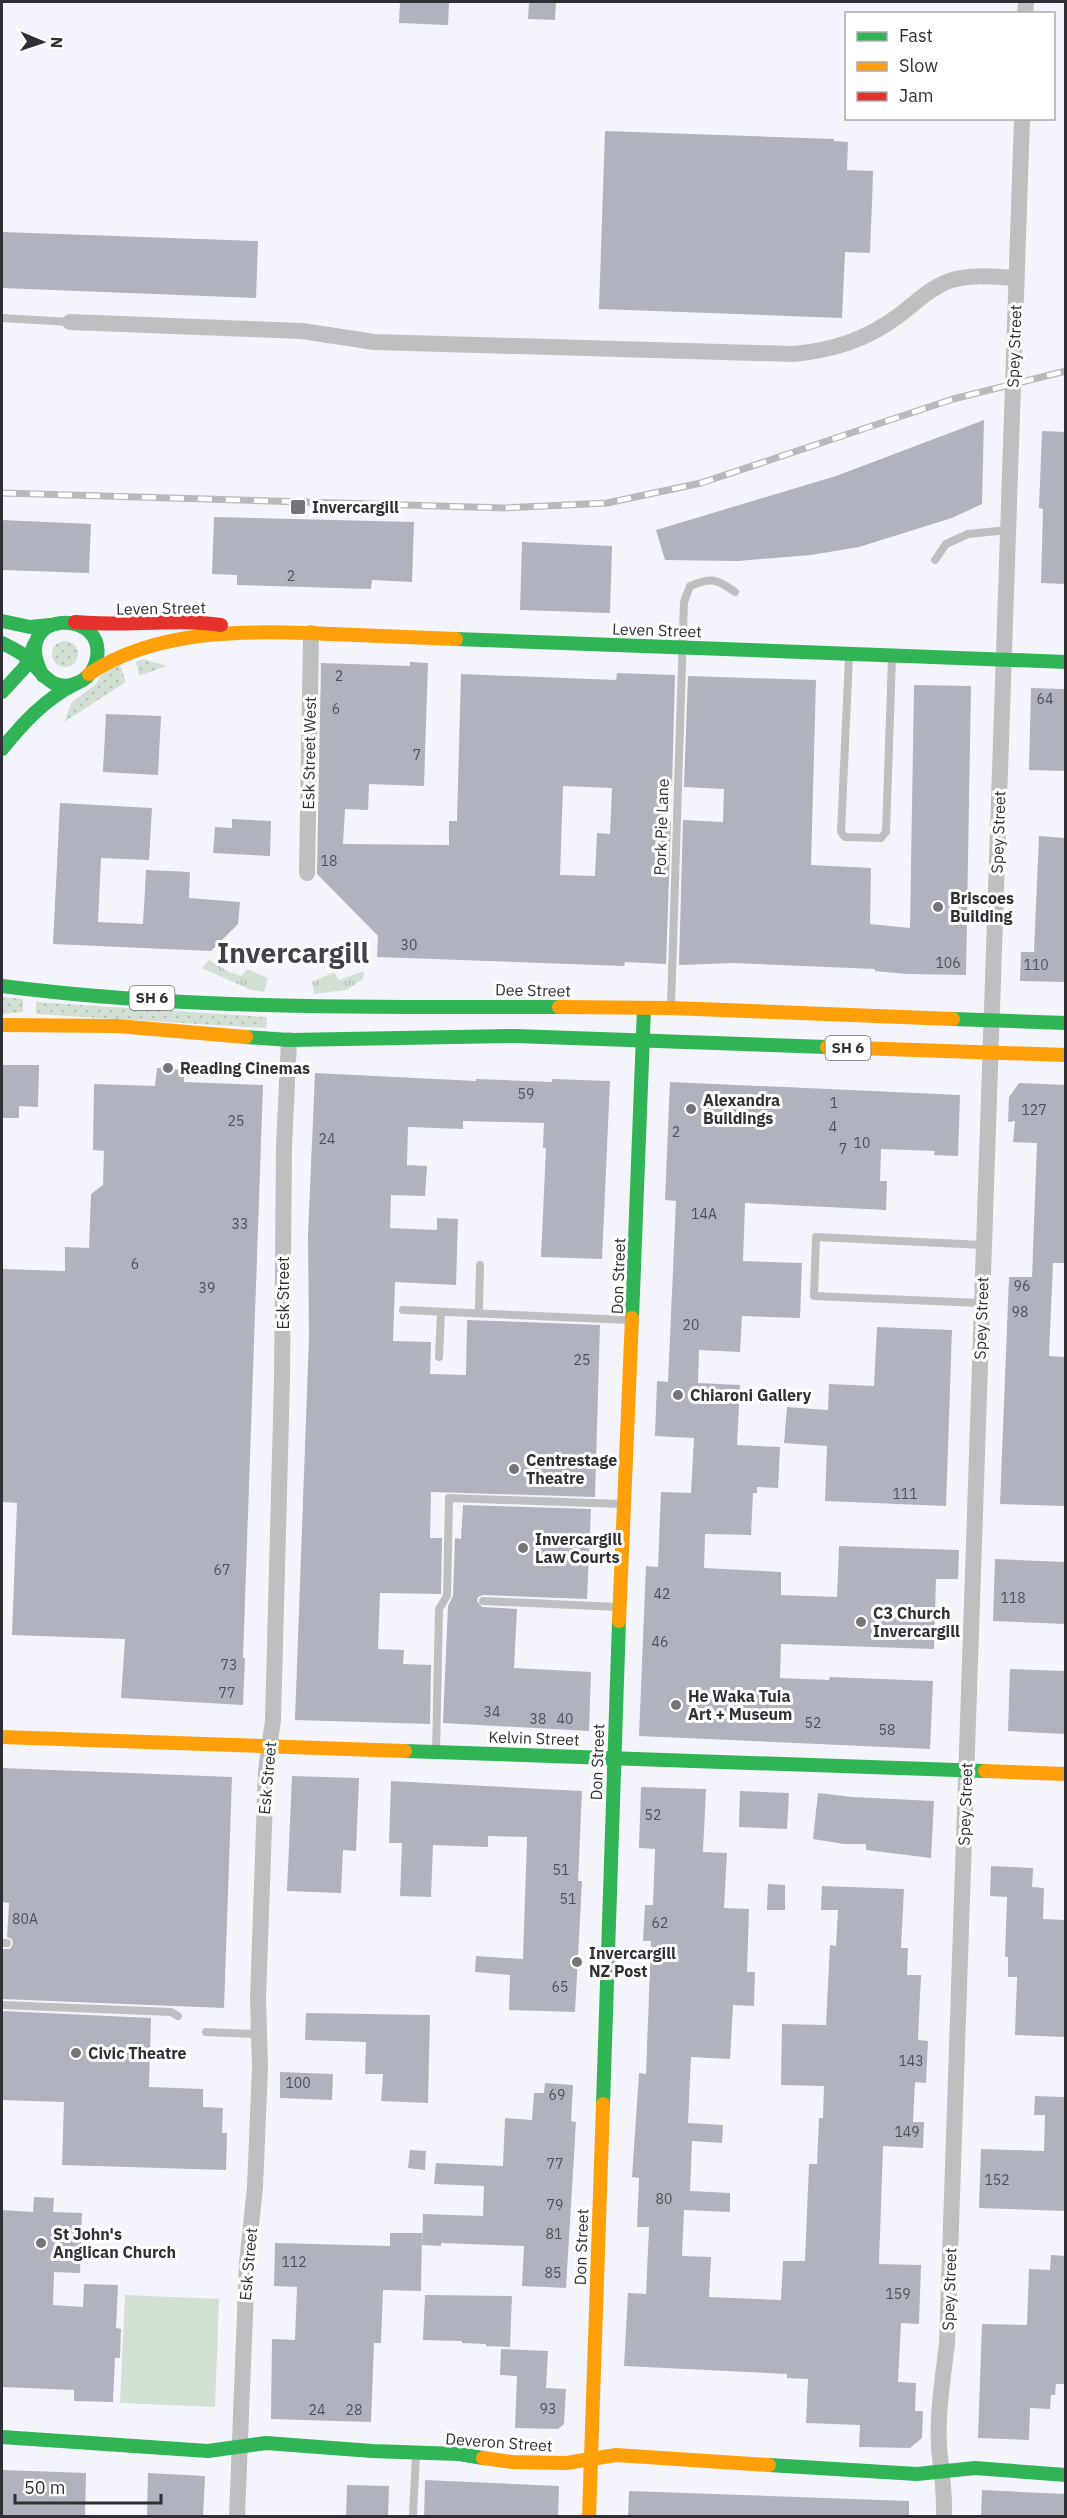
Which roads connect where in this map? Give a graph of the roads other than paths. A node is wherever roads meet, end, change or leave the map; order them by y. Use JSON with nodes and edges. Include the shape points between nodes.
{"nodes":[{"id":1,"x":1022,"y":120,"type":"edge"},
{"id":2,"x":1017,"y":278,"type":"junction"},
{"id":3,"x":2,"y":318,"type":"edge"},
{"id":4,"x":70,"y":322,"type":"joint"},
{"id":5,"x":1008,"y":530,"type":"junction"},
{"id":6,"x":935,"y":560,"type":"dead end"},
{"id":7,"x":735,"y":592,"type":"dead end"},
{"id":8,"x":2,"y":621,"type":"edge"},
{"id":9,"x":75,"y":622,"type":"junction"},
{"id":10,"x":50,"y":625,"type":"junction"},
{"id":11,"x":247,"y":631,"type":"junction"},
{"id":12,"x":311,"y":633,"type":"junction"},
{"id":13,"x":2,"y":643,"type":"edge"},
{"id":14,"x":34,"y":644,"type":"junction"},
{"id":15,"x":682,"y":647,"type":"junction"},
{"id":16,"x":849,"y":653,"type":"junction"},
{"id":17,"x":892,"y":655,"type":"junction"},
{"id":18,"x":29,"y":659,"type":"junction"},
{"id":19,"x":1004,"y":659,"type":"junction"},
{"id":20,"x":1065,"y":662,"type":"edge"},
{"id":21,"x":89,"y":674,"type":"junction"},
{"id":22,"x":43,"y":676,"type":"junction"},
{"id":23,"x":75,"y":684,"type":"junction"},
{"id":24,"x":2,"y":692,"type":"edge"},
{"id":25,"x":2,"y":749,"type":"edge"},
{"id":26,"x":307,"y":873,"type":"dead end"},
{"id":27,"x":2,"y":986,"type":"edge"},
{"id":28,"x":644,"y":1008,"type":"junction"},
{"id":29,"x":671,"y":1008,"type":"junction"},
{"id":30,"x":992,"y":1020,"type":"junction"},
{"id":31,"x":1065,"y":1023,"type":"edge"},
{"id":32,"x":2,"y":1025,"type":"edge"},
{"id":33,"x":289,"y":1040,"type":"junction"},
{"id":34,"x":643,"y":1041,"type":"junction"},
{"id":35,"x":990,"y":1052,"type":"junction"},
{"id":36,"x":1065,"y":1055,"type":"edge"},
{"id":37,"x":983,"y":1245,"type":"junction"},
{"id":38,"x":480,"y":1265,"type":"dead end"},
{"id":39,"x":981,"y":1303,"type":"junction"},
{"id":40,"x":403,"y":1310,"type":"dead end"},
{"id":41,"x":441,"y":1312,"type":"junction"},
{"id":42,"x":479,"y":1313,"type":"junction"},
{"id":43,"x":632,"y":1320,"type":"junction"},
{"id":44,"x":439,"y":1357,"type":"dead end"},
{"id":45,"x":624,"y":1504,"type":"junction"},
{"id":46,"x":483,"y":1601,"type":"dead end"},
{"id":47,"x":620,"y":1607,"type":"junction"},
{"id":48,"x":2,"y":1737,"type":"edge"},
{"id":49,"x":269,"y":1746,"type":"junction"},
{"id":50,"x":436,"y":1751,"type":"junction"},
{"id":51,"x":614,"y":1758,"type":"junction"},
{"id":52,"x":966,"y":1770,"type":"junction"},
{"id":53,"x":1065,"y":1774,"type":"edge"},
{"id":54,"x":2,"y":2005,"type":"edge"},
{"id":55,"x":178,"y":2016,"type":"dead end"},
{"id":56,"x":206,"y":2032,"type":"dead end"},
{"id":57,"x":259,"y":2034,"type":"junction"},
{"id":58,"x":2,"y":2437,"type":"edge"},
{"id":59,"x":240,"y":2447,"type":"junction"},
{"id":60,"x":416,"y":2453,"type":"junction"},
{"id":61,"x":591,"y":2460,"type":"junction"},
{"id":62,"x":943,"y":2471,"type":"junction"},
{"id":63,"x":1065,"y":2475,"type":"edge"},
{"id":64,"x":237,"y":2517,"type":"edge"},
{"id":65,"x":413,"y":2517,"type":"edge"},
{"id":66,"x":589,"y":2517,"type":"edge"},
{"id":67,"x":944,"y":2517,"type":"edge"}],
"edges":[{"from":1,"to":2,"type":"street","name":"Spey Street"},
{"from":2,"to":4,"type":"street","via":[[953,280],[927,292],[874,332],[848,344],[794,354],[374,342],[303,331]]},
{"from":2,"to":5,"type":"street","name":"Spey Street"},
{"from":3,"to":4,"type":"lane"},
{"from":5,"to":6,"type":"lane","via":[[968,534],[946,544]]},
{"from":5,"to":19,"type":"street","name":"Spey Street"},
{"from":7,"to":15,"type":"lane","name":"Pork Pie Lane","via":[[720,581],[706,579],[690,586],[684,602]]},
{"from":8,"to":10,"type":"street","via":[[30,627]]},
{"from":9,"to":10,"type":"street","via":[[58,621]]},
{"from":9,"to":11,"type":"street","name":"Leven Street","via":[[208,622]]},
{"from":9,"to":21,"type":"street","via":[[90,632],[95,641],[97,659]]},
{"from":10,"to":14,"type":"street"},
{"from":11,"to":12,"type":"street","name":"Leven Street"},
{"from":11,"to":21,"type":"street","name":"Leven Street","via":[[139,651],[104,663]]},
{"from":12,"to":15,"type":"street","name":"Leven Street"},
{"from":12,"to":26,"type":"street","name":"Esk Street West"},
{"from":13,"to":18,"type":"street"},
{"from":14,"to":18,"type":"street"},
{"from":14,"to":22,"type":"street","via":[[33,662]]},
{"from":15,"to":16,"type":"street","name":"Leven Street"},
{"from":15,"to":29,"type":"lane","name":"Pork Pie Lane"},
{"from":16,"to":17,"type":"street","name":"Leven Street"},
{"from":16,"to":17,"type":"lane","via":[[841,832],[845,837],[881,838],[886,832]]},
{"from":17,"to":19,"type":"street","name":"Leven Street"},
{"from":18,"to":22,"type":"street"},
{"from":18,"to":24,"type":"street"},
{"from":19,"to":20,"type":"street","name":"Leven Street"},
{"from":19,"to":30,"type":"street","name":"Spey Street"},
{"from":21,"to":23,"type":"street"},
{"from":22,"to":23,"type":"street","via":[[58,685]]},
{"from":23,"to":25,"type":"street","via":[[41,707]]},
{"from":27,"to":28,"type":"street","name":"Dee Street","number":"SH 6","via":[[261,1005]]},
{"from":28,"to":29,"type":"street","name":"Dee Street","number":"SH 6"},
{"from":28,"to":34,"type":"street","name":"Don Street"},
{"from":29,"to":30,"type":"street","name":"Dee Street","number":"SH 6"},
{"from":30,"to":31,"type":"street","name":"Dee Street","number":"SH 6"},
{"from":30,"to":35,"type":"street","name":"Spey Street"},
{"from":32,"to":33,"type":"street","number":"SH 6","via":[[117,1026]]},
{"from":33,"to":34,"type":"street","number":"SH 6","via":[[441,1036]]},
{"from":33,"to":49,"type":"street","name":"Esk Street","via":[[274,1685]]},
{"from":34,"to":35,"type":"street","number":"SH 6"},
{"from":34,"to":43,"type":"street","name":"Don Street"},
{"from":35,"to":36,"type":"street","number":"SH 6"},
{"from":35,"to":37,"type":"street","name":"Spey Street"},
{"from":37,"to":39,"type":"street","name":"Spey Street"},
{"from":37,"to":39,"type":"lane","via":[[816,1237],[814,1296]]},
{"from":38,"to":42,"type":"lane"},
{"from":39,"to":52,"type":"street","name":"Spey Street"},
{"from":40,"to":41,"type":"lane"},
{"from":41,"to":42,"type":"lane"},
{"from":41,"to":44,"type":"lane"},
{"from":42,"to":43,"type":"lane"},
{"from":43,"to":45,"type":"street","name":"Don Street"},
{"from":45,"to":47,"type":"street","name":"Don Street"},
{"from":45,"to":50,"type":"lane","via":[[449,1498],[447,1596],[439,1609]]},
{"from":46,"to":47,"type":"lane"},
{"from":47,"to":51,"type":"street","name":"Don Street"},
{"from":48,"to":49,"type":"street","name":"Kelvin Street"},
{"from":49,"to":50,"type":"street","name":"Kelvin Street"},
{"from":49,"to":57,"type":"street","name":"Esk Street"},
{"from":50,"to":51,"type":"street","name":"Kelvin Street"},
{"from":51,"to":52,"type":"street","name":"Kelvin Street"},
{"from":51,"to":61,"type":"street","name":"Don Street"},
{"from":52,"to":53,"type":"street","name":"Kelvin Street"},
{"from":52,"to":62,"type":"street","name":"Spey Street","via":[[947,2344],[939,2446]]},
{"from":54,"to":55,"type":"lane","via":[[171,2012]]},
{"from":56,"to":57,"type":"lane"},
{"from":57,"to":59,"type":"street","name":"Esk Street","via":[[255,2187],[247,2263]]},
{"from":58,"to":59,"type":"street","name":"Deveron Street","via":[[196,2451]]},
{"from":59,"to":60,"type":"street","name":"Deveron Street","via":[[266,2443]]},
{"from":59,"to":64,"type":"street","name":"Esk Street"},
{"from":60,"to":61,"type":"street","name":"Deveron Street","via":[[459,2454],[512,2462]]},
{"from":60,"to":65,"type":"lane"},
{"from":61,"to":62,"type":"street","name":"Deveron Street","via":[[616,2455],[864,2472]]},
{"from":61,"to":66,"type":"street","name":"Don Street"},
{"from":62,"to":63,"type":"street","name":"Deveron Street","via":[[975,2468]]},
{"from":62,"to":67,"type":"street","name":"Spey Street"}]}
